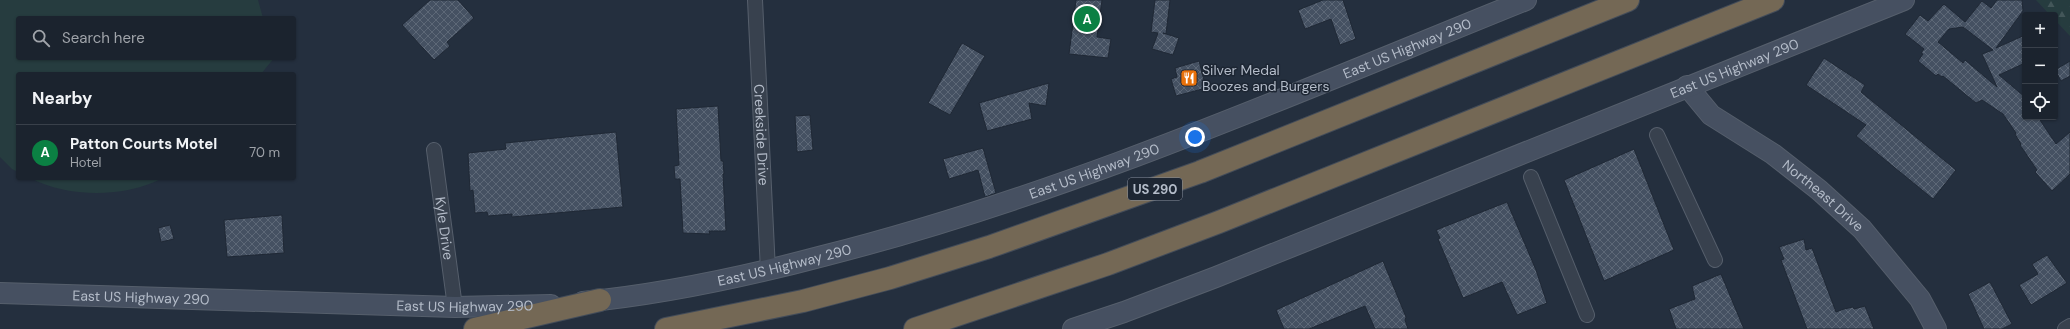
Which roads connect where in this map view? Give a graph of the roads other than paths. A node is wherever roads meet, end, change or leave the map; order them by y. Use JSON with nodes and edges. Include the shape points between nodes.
{"nodes":[{"id":1,"x":755,"y":0,"type":"edge"},
{"id":2,"x":1526,"y":0,"type":"edge"},
{"id":3,"x":1628,"y":0,"type":"edge"},
{"id":4,"x":1773,"y":0,"type":"edge"},
{"id":5,"x":1904,"y":0,"type":"edge"},
{"id":6,"x":1687,"y":86,"type":"junction"},
{"id":7,"x":1657,"y":135,"type":"dead end"},
{"id":8,"x":434,"y":150,"type":"dead end"},
{"id":9,"x":1531,"y":177,"type":"dead end"},
{"id":10,"x":1715,"y":260,"type":"dead end"},
{"id":11,"x":768,"y":270,"type":"junction"},
{"id":12,"x":0,"y":293,"type":"edge"},
{"id":13,"x":600,"y":300,"type":"junction"},
{"id":14,"x":455,"y":307,"type":"junction"},
{"id":15,"x":1587,"y":315,"type":"dead end"},
{"id":16,"x":2070,"y":326,"type":"edge"},
{"id":17,"x":474,"y":329,"type":"edge"},
{"id":18,"x":666,"y":329,"type":"edge"},
{"id":19,"x":915,"y":329,"type":"edge"},
{"id":20,"x":1073,"y":329,"type":"edge"},
{"id":21,"x":1936,"y":329,"type":"edge"},
{"id":22,"x":2065,"y":329,"type":"edge"}],
"edges":[{"from":1,"to":11,"type":"street","name":"Creekside Drive"},
{"from":2,"to":11,"type":"main road","name":"East US Highway 290","via":[[1184,138],[1072,180],[947,222]]},
{"from":3,"to":18,"type":"highway","number":"US 290","via":[[1200,172],[990,247],[890,278],[803,301]]},
{"from":4,"to":19,"type":"highway","via":[[1219,222],[1108,264]]},
{"from":5,"to":6,"type":"main road","name":"East US Highway 290"},
{"from":6,"to":20,"type":"main road","name":"East US Highway 290","via":[[1216,277]]},
{"from":6,"to":21,"type":"main road","name":"Northeast Drive","via":[[1709,114],[1773,154],[1819,190],[1862,229],[1920,299]]},
{"from":7,"to":10,"type":"street"},
{"from":8,"to":14,"type":"street","name":"Kyle Drive"},
{"from":9,"to":15,"type":"street"},
{"from":11,"to":13,"type":"main road","name":"East US Highway 290","via":[[679,289]]},
{"from":12,"to":14,"type":"main road","name":"East US Highway 290"},
{"from":13,"to":14,"type":"main road","name":"East US Highway 290","via":[[553,305]]},
{"from":13,"to":17,"type":"highway"},
{"from":16,"to":22,"type":"street"}]}
